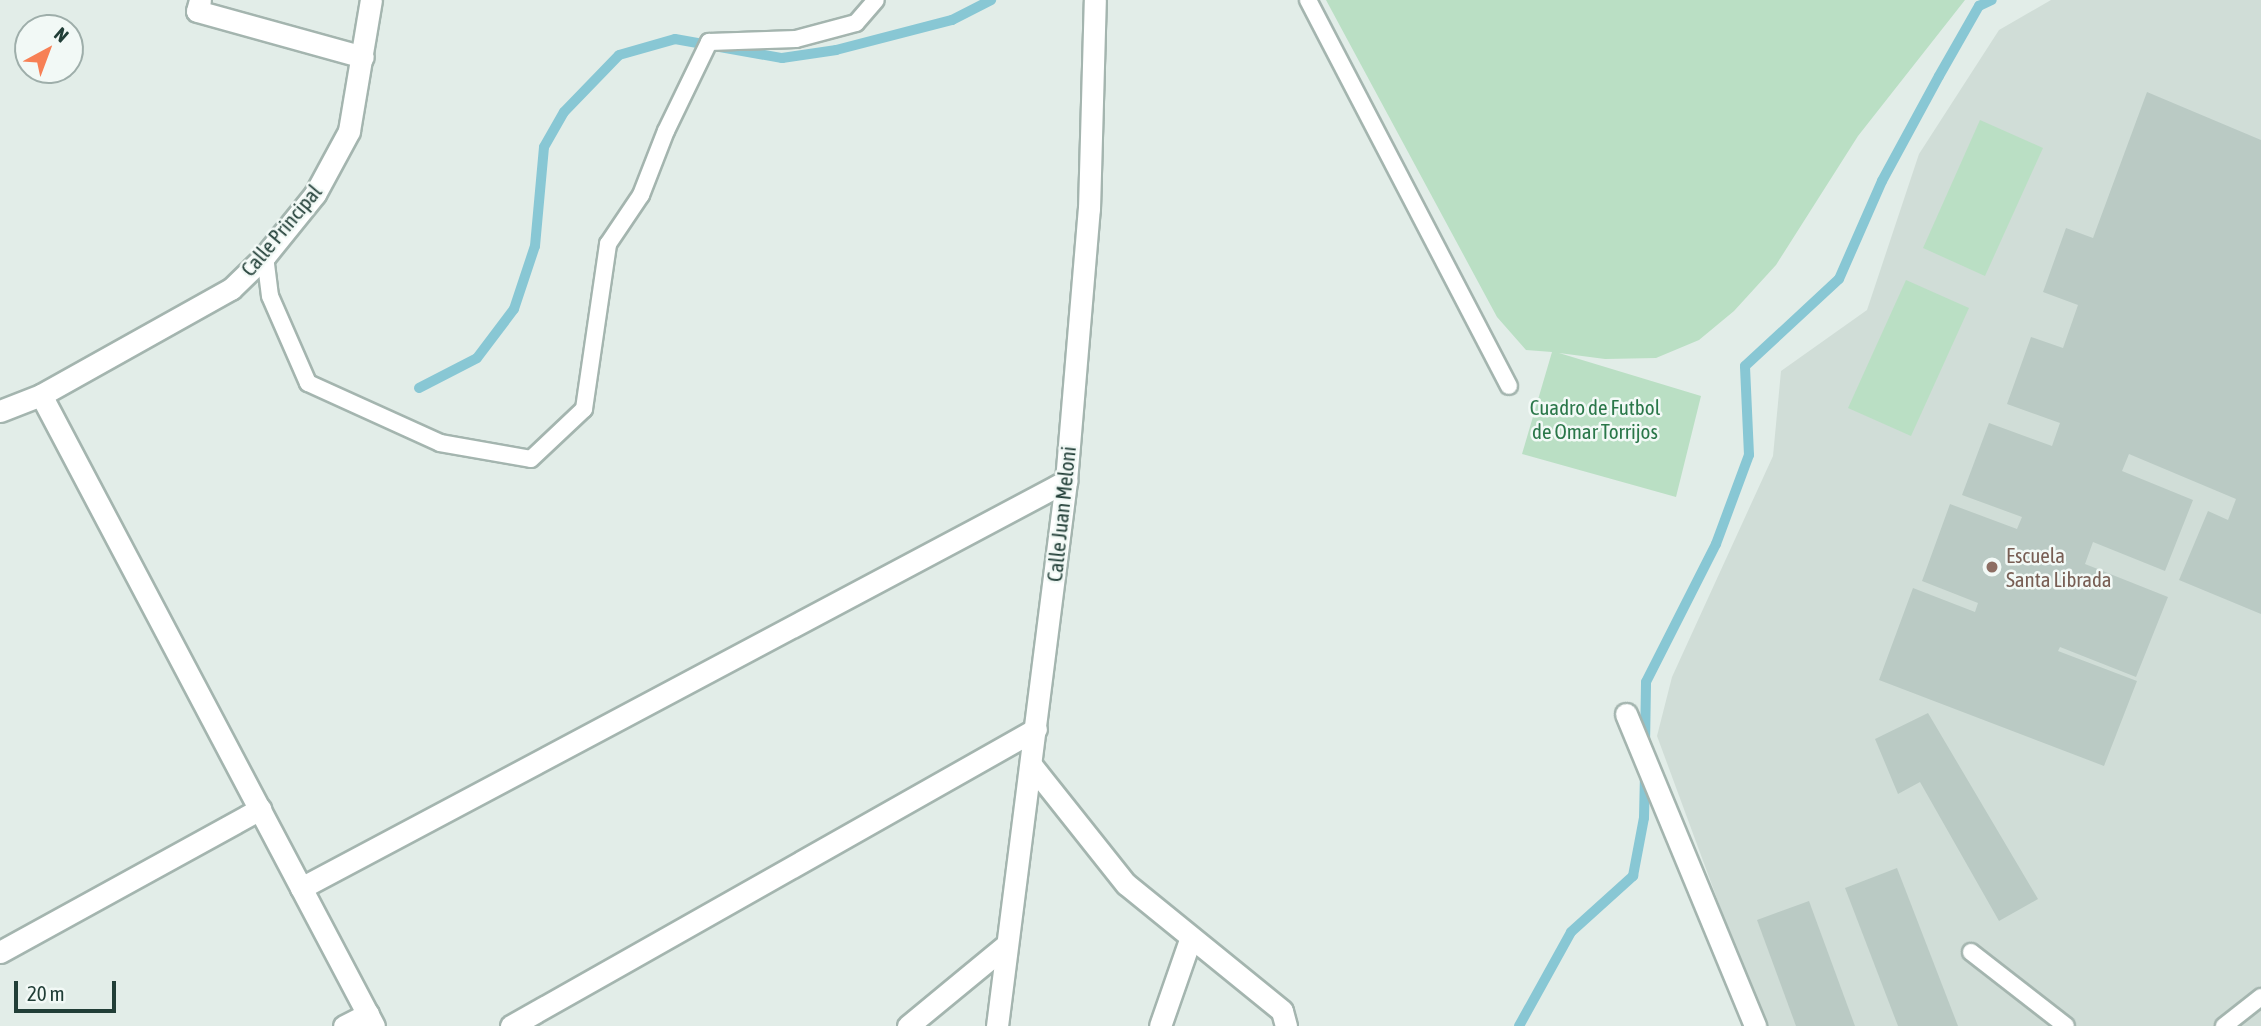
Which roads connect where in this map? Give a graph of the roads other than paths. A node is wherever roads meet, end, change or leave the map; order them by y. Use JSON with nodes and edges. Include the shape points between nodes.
{"nodes":[{"id":1,"x":200,"y":0,"type":"edge"},
{"id":2,"x":372,"y":0,"type":"edge"},
{"id":3,"x":876,"y":0,"type":"edge"},
{"id":4,"x":1308,"y":0,"type":"edge"},
{"id":5,"x":1100,"y":1,"type":"edge"},
{"id":6,"x":363,"y":57,"type":"junction"},
{"id":7,"x":265,"y":256,"type":"junction"},
{"id":8,"x":1509,"y":386,"type":"dead end"},
{"id":9,"x":41,"y":395,"type":"junction"},
{"id":10,"x":0,"y":411,"type":"edge"},
{"id":11,"x":1066,"y":481,"type":"junction"},
{"id":12,"x":1630,"y":724,"type":"dead end"},
{"id":13,"x":1037,"y":729,"type":"junction"},
{"id":14,"x":1032,"y":766,"type":"junction"},
{"id":15,"x":260,"y":809,"type":"junction"},
{"id":16,"x":301,"y":888,"type":"junction"},
{"id":17,"x":1190,"y":940,"type":"junction"},
{"id":18,"x":1005,"y":946,"type":"junction"},
{"id":19,"x":0,"y":952,"type":"edge"},
{"id":20,"x":1971,"y":952,"type":"dead end"},
{"id":21,"x":2261,"y":997,"type":"edge"},
{"id":22,"x":371,"y":1020,"type":"edge"},
{"id":23,"x":344,"y":1026,"type":"edge"},
{"id":24,"x":511,"y":1026,"type":"edge"},
{"id":25,"x":908,"y":1026,"type":"edge"},
{"id":26,"x":997,"y":1026,"type":"edge"},
{"id":27,"x":1160,"y":1026,"type":"edge"},
{"id":28,"x":1286,"y":1026,"type":"edge"},
{"id":29,"x":1755,"y":1026,"type":"edge"},
{"id":30,"x":2066,"y":1026,"type":"edge"},
{"id":31,"x":2224,"y":1026,"type":"edge"}],
"edges":[{"from":1,"to":6,"type":"street","via":[[197,11]]},
{"from":2,"to":6,"type":"street","name":"Calle Principal"},
{"from":3,"to":7,"type":"lane","via":[[856,23],[796,39],[707,46],[641,195],[608,244],[584,409],[531,459],[440,443],[308,383],[270,296]]},
{"from":4,"to":8,"type":"lane"},
{"from":5,"to":11,"type":"street","name":"Calle Juan Meloni","via":[[1089,209]]},
{"from":6,"to":7,"type":"street","name":"Calle Principal","via":[[349,131],[315,194]]},
{"from":7,"to":9,"type":"street","name":"Calle Principal","via":[[231,289]]},
{"from":9,"to":10,"type":"street","name":"Calle Principal"},
{"from":9,"to":15,"type":"street"},
{"from":11,"to":13,"type":"street","name":"Calle Juan Meloni"},
{"from":11,"to":16,"type":"street"},
{"from":12,"to":29,"type":"street"},
{"from":13,"to":14,"type":"street","name":"Calle Juan Meloni"},
{"from":13,"to":24,"type":"street"},
{"from":14,"to":17,"type":"street","via":[[1126,884]]},
{"from":14,"to":18,"type":"street","name":"Calle Juan Meloni"},
{"from":15,"to":16,"type":"street"},
{"from":15,"to":19,"type":"street"},
{"from":16,"to":22,"type":"street"},
{"from":17,"to":27,"type":"street"},
{"from":17,"to":28,"type":"street","via":[[1282,1011]]},
{"from":18,"to":25,"type":"street"},
{"from":18,"to":26,"type":"street","name":"Calle Juan Meloni"},
{"from":20,"to":30,"type":"lane"},
{"from":21,"to":31,"type":"lane"},
{"from":22,"to":23,"type":"street"}]}
